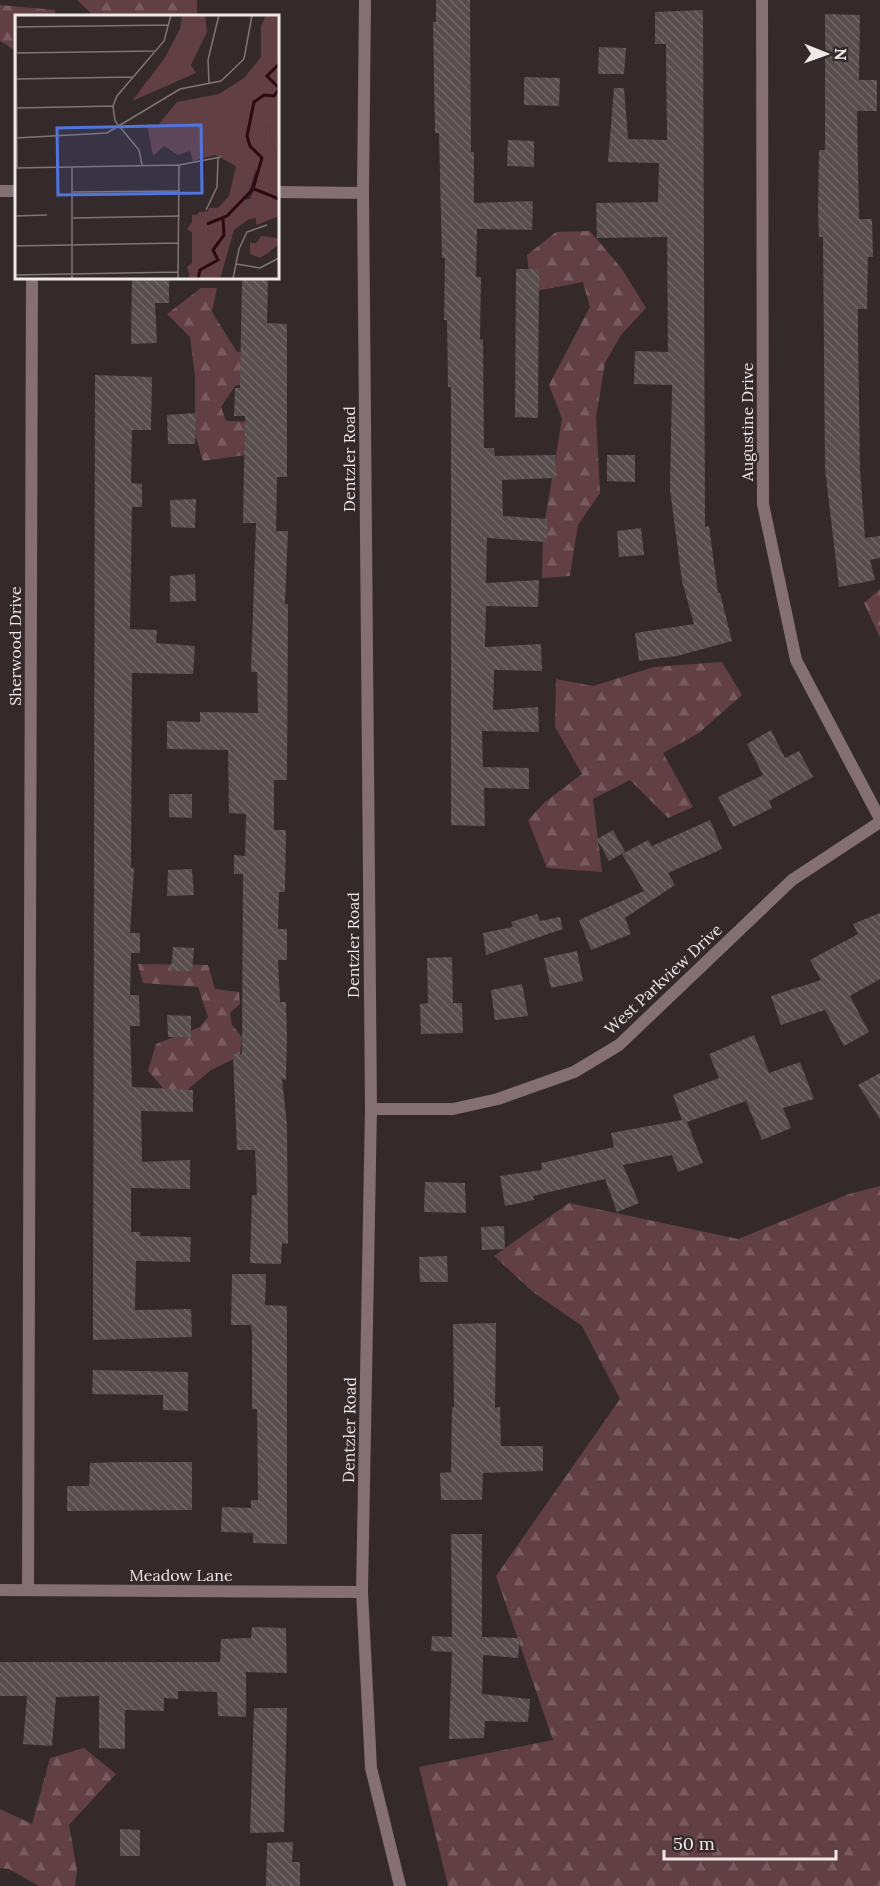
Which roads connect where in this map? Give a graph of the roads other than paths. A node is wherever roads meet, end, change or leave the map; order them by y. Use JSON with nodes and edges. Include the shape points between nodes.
{"nodes":[{"id":1,"x":365,"y":0,"type":"edge"},
{"id":2,"x":762,"y":0,"type":"edge"},
{"id":3,"x":279,"y":192,"type":"edge"},
{"id":4,"x":363,"y":193,"type":"junction"},
{"id":5,"x":32,"y":279,"type":"edge"},
{"id":6,"x":880,"y":821,"type":"edge"},
{"id":7,"x":371,"y":1109,"type":"junction"},
{"id":8,"x":0,"y":1590,"type":"edge"},
{"id":9,"x":28,"y":1590,"type":"junction"},
{"id":10,"x":362,"y":1592,"type":"junction"},
{"id":11,"x":400,"y":1886,"type":"edge"}],
"edges":[{"from":1,"to":4,"type":"street","name":"Dentzler Road"},
{"from":2,"to":6,"type":"street","name":"Augustine Drive","via":[[763,504],[796,660]]},
{"from":3,"to":4,"type":"street"},
{"from":4,"to":7,"type":"street","name":"Dentzler Road"},
{"from":5,"to":9,"type":"street","name":"Sherwood Drive"},
{"from":6,"to":7,"type":"street","name":"West Parkview Drive","via":[[792,880],[619,1045],[574,1072],[498,1099],[453,1109]]},
{"from":7,"to":10,"type":"street","name":"Dentzler Road"},
{"from":8,"to":9,"type":"street","name":"Meadow Lane"},
{"from":9,"to":10,"type":"street","name":"Meadow Lane"},
{"from":10,"to":11,"type":"street","name":"Dentzler Road","via":[[371,1768]]}]}
